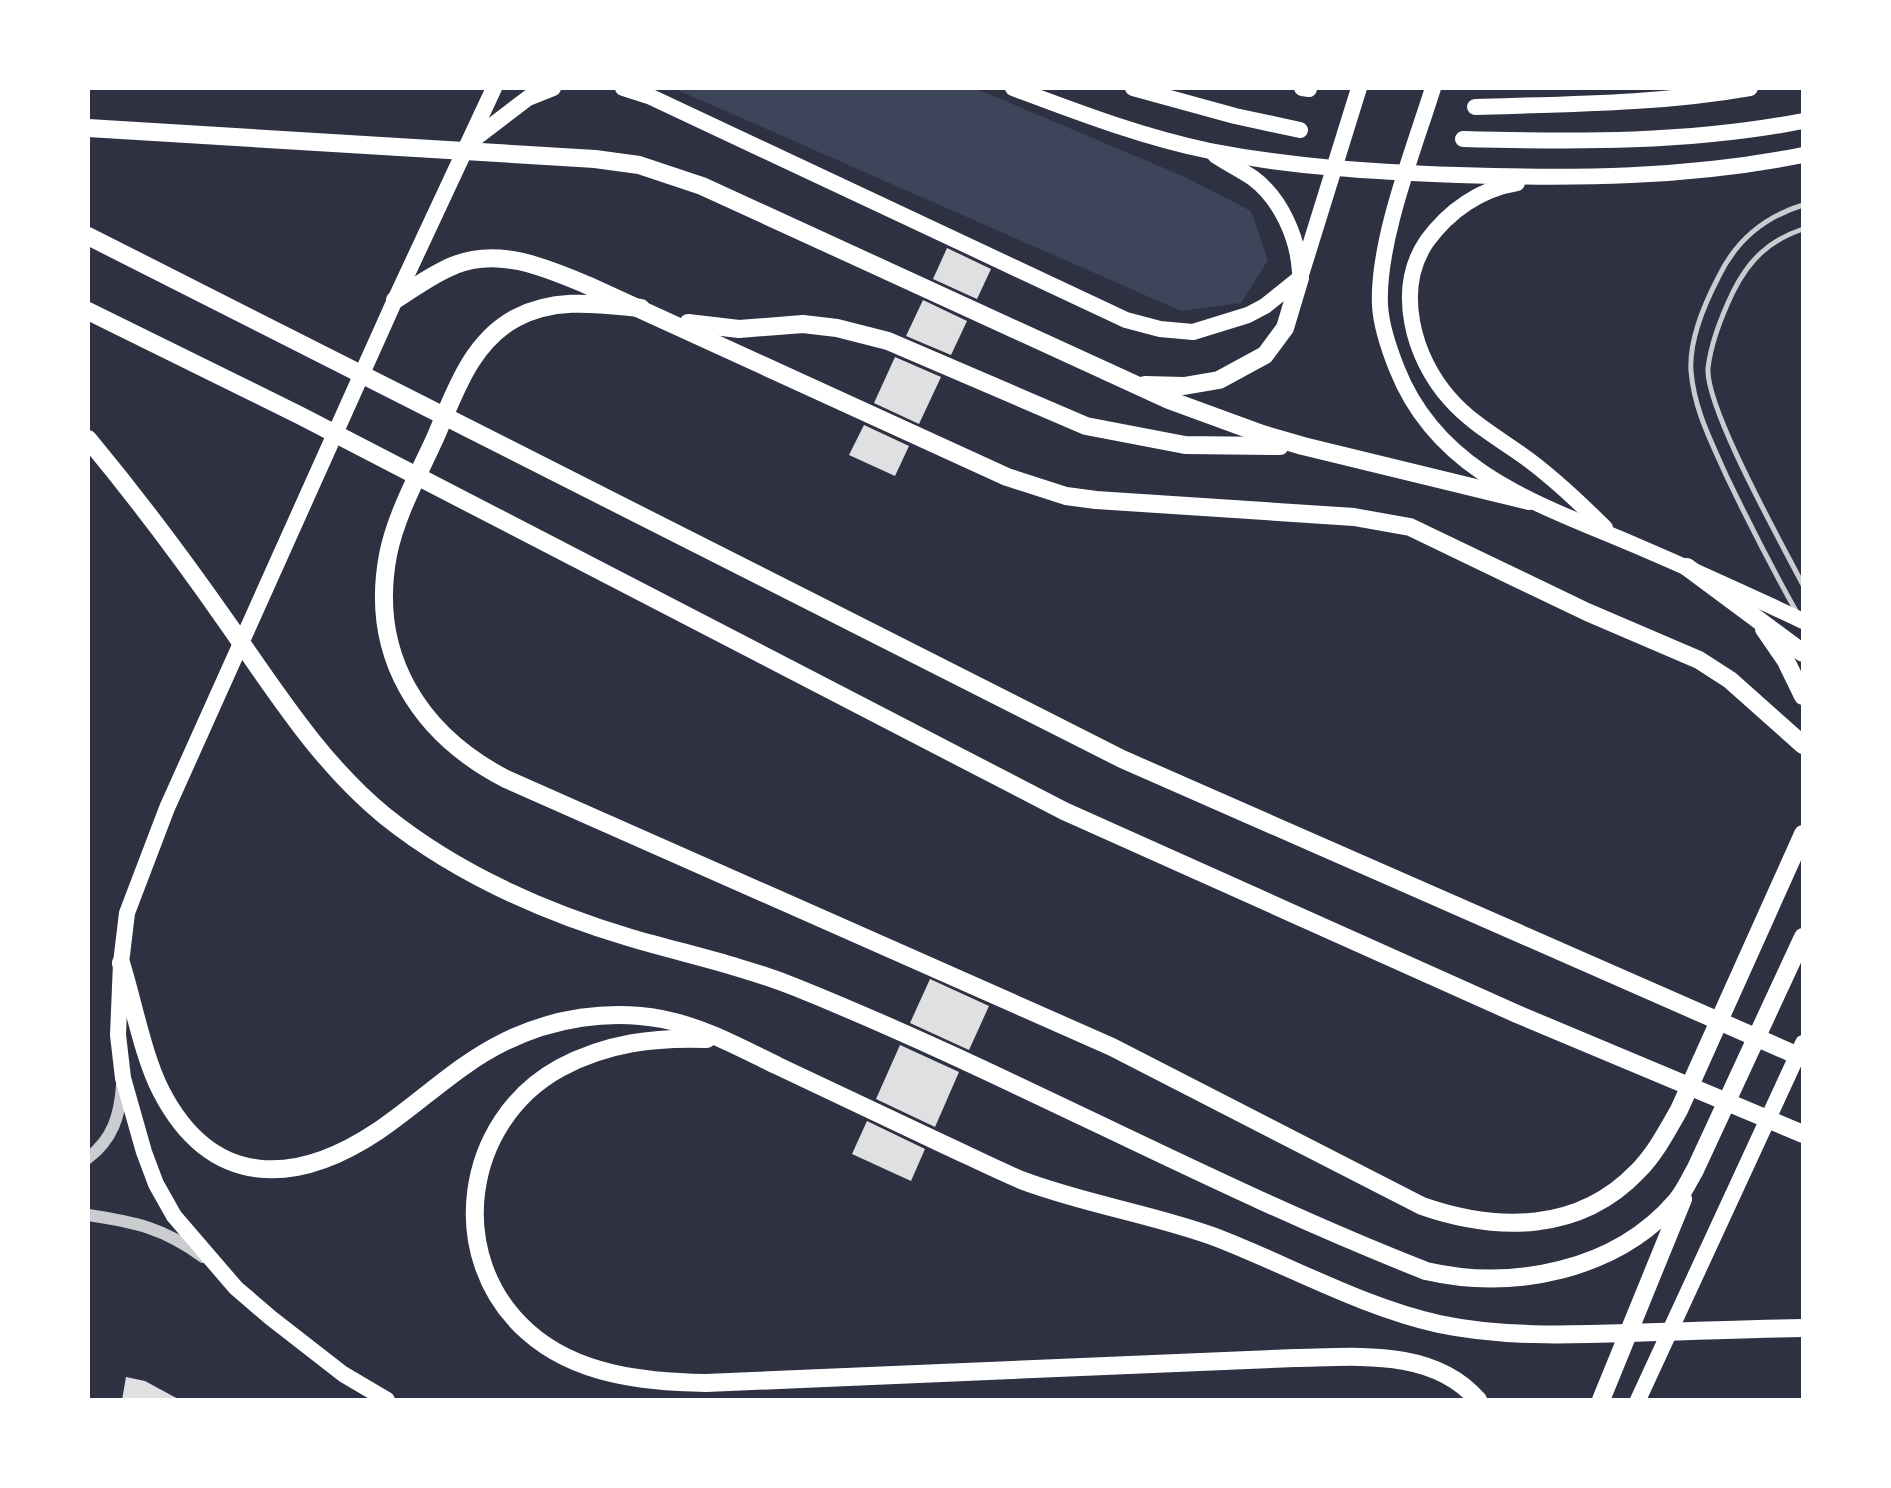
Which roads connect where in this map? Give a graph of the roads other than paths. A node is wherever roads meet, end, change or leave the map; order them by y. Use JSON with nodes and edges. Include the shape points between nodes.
{"nodes":[{"id":1,"x":494,"y":88,"type":"edge"},
{"id":2,"x":553,"y":88,"type":"edge"},
{"id":3,"x":623,"y":88,"type":"edge"},
{"id":4,"x":1013,"y":88,"type":"edge"},
{"id":5,"x":1133,"y":88,"type":"edge"},
{"id":6,"x":1359,"y":88,"type":"edge"},
{"id":7,"x":1433,"y":88,"type":"edge"},
{"id":8,"x":1750,"y":88,"type":"edge"},
{"id":9,"x":1475,"y":107,"type":"dead end"},
{"id":10,"x":1803,"y":121,"type":"edge"},
{"id":11,"x":88,"y":128,"type":"edge"},
{"id":12,"x":1300,"y":130,"type":"dead end"},
{"id":13,"x":1463,"y":139,"type":"dead end"},
{"id":14,"x":472,"y":141,"type":"junction"},
{"id":15,"x":1206,"y":150,"type":"junction"},
{"id":16,"x":1803,"y":155,"type":"edge"},
{"id":17,"x":1335,"y":169,"type":"junction"},
{"id":18,"x":1407,"y":173,"type":"junction"},
{"id":19,"x":1546,"y":178,"type":"junction"},
{"id":20,"x":1803,"y":205,"type":"edge"},
{"id":21,"x":1803,"y":229,"type":"edge"},
{"id":22,"x":88,"y":236,"type":"edge"},
{"id":23,"x":1300,"y":278,"type":"junction"},
{"id":24,"x":395,"y":300,"type":"junction"},
{"id":25,"x":641,"y":308,"type":"junction"},
{"id":26,"x":88,"y":311,"type":"edge"},
{"id":27,"x":665,"y":319,"type":"junction"},
{"id":28,"x":1134,"y":384,"type":"junction"},
{"id":29,"x":88,"y":439,"type":"edge"},
{"id":30,"x":1303,"y":446,"type":"junction"},
{"id":31,"x":1529,"y":501,"type":"junction"},
{"id":32,"x":1613,"y":536,"type":"junction"},
{"id":33,"x":1687,"y":567,"type":"junction"},
{"id":34,"x":1803,"y":585,"type":"edge"},
{"id":35,"x":1750,"y":614,"type":"junction"},
{"id":36,"x":1802,"y":619,"type":"edge"},
{"id":37,"x":1803,"y":653,"type":"edge"},
{"id":38,"x":1803,"y":696,"type":"edge"},
{"id":39,"x":1803,"y":745,"type":"edge"},
{"id":40,"x":1803,"y":834,"type":"edge"},
{"id":41,"x":1803,"y":937,"type":"edge"},
{"id":42,"x":121,"y":963,"type":"junction"},
{"id":43,"x":722,"y":1039,"type":"junction"},
{"id":44,"x":1803,"y":1043,"type":"edge"},
{"id":45,"x":1803,"y":1058,"type":"edge"},
{"id":46,"x":123,"y":1078,"type":"junction"},
{"id":47,"x":1803,"y":1134,"type":"edge"},
{"id":48,"x":88,"y":1158,"type":"edge"},
{"id":49,"x":1695,"y":1170,"type":"junction"},
{"id":50,"x":88,"y":1215,"type":"edge"},
{"id":51,"x":216,"y":1266,"type":"junction"},
{"id":52,"x":1803,"y":1328,"type":"edge"},
{"id":53,"x":387,"y":1400,"type":"edge"},
{"id":54,"x":1478,"y":1400,"type":"edge"},
{"id":55,"x":1601,"y":1400,"type":"edge"},
{"id":56,"x":1638,"y":1400,"type":"edge"}],
"edges":[{"from":1,"to":14,"type":"main road"},
{"from":2,"to":14,"type":"main road","via":[[528,98]]},
{"from":3,"to":23,"type":"main road","via":[[1126,320],[1193,332],[1248,315]]},
{"from":4,"to":15,"type":"main road","via":[[1088,117]]},
{"from":5,"to":12,"type":"main road"},
{"from":6,"to":17,"type":"main road"},
{"from":7,"to":18,"type":"main road"},
{"from":8,"to":9,"type":"main road","via":[[1630,102]]},
{"from":10,"to":13,"type":"main road","via":[[1739,133],[1633,139]]},
{"from":11,"to":28,"type":"highway","via":[[639,165],[702,186]]},
{"from":14,"to":24,"type":"main road"},
{"from":15,"to":17,"type":"main road"},
{"from":15,"to":23,"type":"main road","via":[[1254,179],[1271,197],[1294,238]]},
{"from":16,"to":19,"type":"main road","via":[[1641,176]]},
{"from":17,"to":18,"type":"main road"},
{"from":17,"to":23,"type":"main road"},
{"from":18,"to":19,"type":"main road"},
{"from":18,"to":31,"type":"main road","via":[[1392,222],[1380,304],[1403,384],[1432,430],[1454,451]]},
{"from":19,"to":32,"type":"main road","via":[[1500,186],[1471,199],[1439,225],[1421,250],[1409,285],[1411,320],[1424,359],[1449,399],[1559,483]]},
{"from":20,"to":36,"type":"lane","via":[[1758,226],[1729,256],[1696,333],[1691,369],[1697,412]]},
{"from":21,"to":34,"type":"lane","via":[[1773,242],[1746,267],[1715,338],[1708,370],[1725,427]]},
{"from":22,"to":45,"type":"highway","via":[[1122,759]]},
{"from":23,"to":28,"type":"highway","via":[[1285,328],[1265,355],[1219,380],[1184,386]]},
{"from":24,"to":25,"type":"highway","via":[[454,265],[505,258]]},
{"from":24,"to":42,"type":"main road","via":[[167,808],[127,913]]},
{"from":25,"to":27,"type":"highway"},
{"from":25,"to":40,"type":"highway","via":[[563,303],[536,309],[490,337],[458,386],[397,524],[385,583],[385,614],[400,673],[433,725],[454,747],[506,779],[1112,1047],[1410,1201],[1457,1217],[1513,1225],[1575,1212],[1624,1185],[1653,1153],[1679,1110]]},
{"from":26,"to":47,"type":"highway","via":[[1064,811],[1517,1014]]},
{"from":27,"to":30,"type":"highway","via":[[739,329],[803,324],[837,328],[888,341],[1086,426],[1185,445]]},
{"from":27,"to":39,"type":"highway","via":[[1039,488],[1096,500],[1383,521],[1430,535],[1699,660],[1730,680]]},
{"from":28,"to":30,"type":"highway"},
{"from":29,"to":49,"type":"highway","via":[[343,779],[428,848],[478,877],[588,924],[794,986],[1339,1234],[1455,1278],[1520,1277],[1583,1263],[1657,1221]]},
{"from":30,"to":31,"type":"highway"},
{"from":31,"to":32,"type":"main road"},
{"from":32,"to":33,"type":"main road"},
{"from":33,"to":35,"type":"highway"},
{"from":33,"to":36,"type":"main road"},
{"from":35,"to":37,"type":"highway"},
{"from":35,"to":38,"type":"highway","via":[[1775,643]]},
{"from":41,"to":49,"type":"highway"},
{"from":42,"to":43,"type":"highway","via":[[147,1056],[175,1115],[216,1155],[260,1169],[316,1162],[356,1144],[484,1052],[559,1022],[639,1015]]},
{"from":42,"to":46,"type":"main road","via":[[118,1035]]},
{"from":43,"to":52,"type":"highway","via":[[1023,1180],[1209,1235],[1439,1324],[1586,1334]]},
{"from":43,"to":54,"type":"highway","via":[[645,1041],[586,1055],[534,1085],[498,1128],[477,1178],[476,1244],[503,1304],[528,1332],[556,1351],[615,1375],[706,1383],[1369,1358],[1435,1369]]},
{"from":44,"to":56,"type":"main road"},
{"from":46,"to":48,"type":"street","via":[[114,1130]]},
{"from":46,"to":51,"type":"main road","via":[[156,1184],[174,1216]]},
{"from":49,"to":55,"type":"highway"},
{"from":50,"to":51,"type":"street","via":[[154,1227]]},
{"from":51,"to":53,"type":"main road","via":[[304,1345]]}]}
